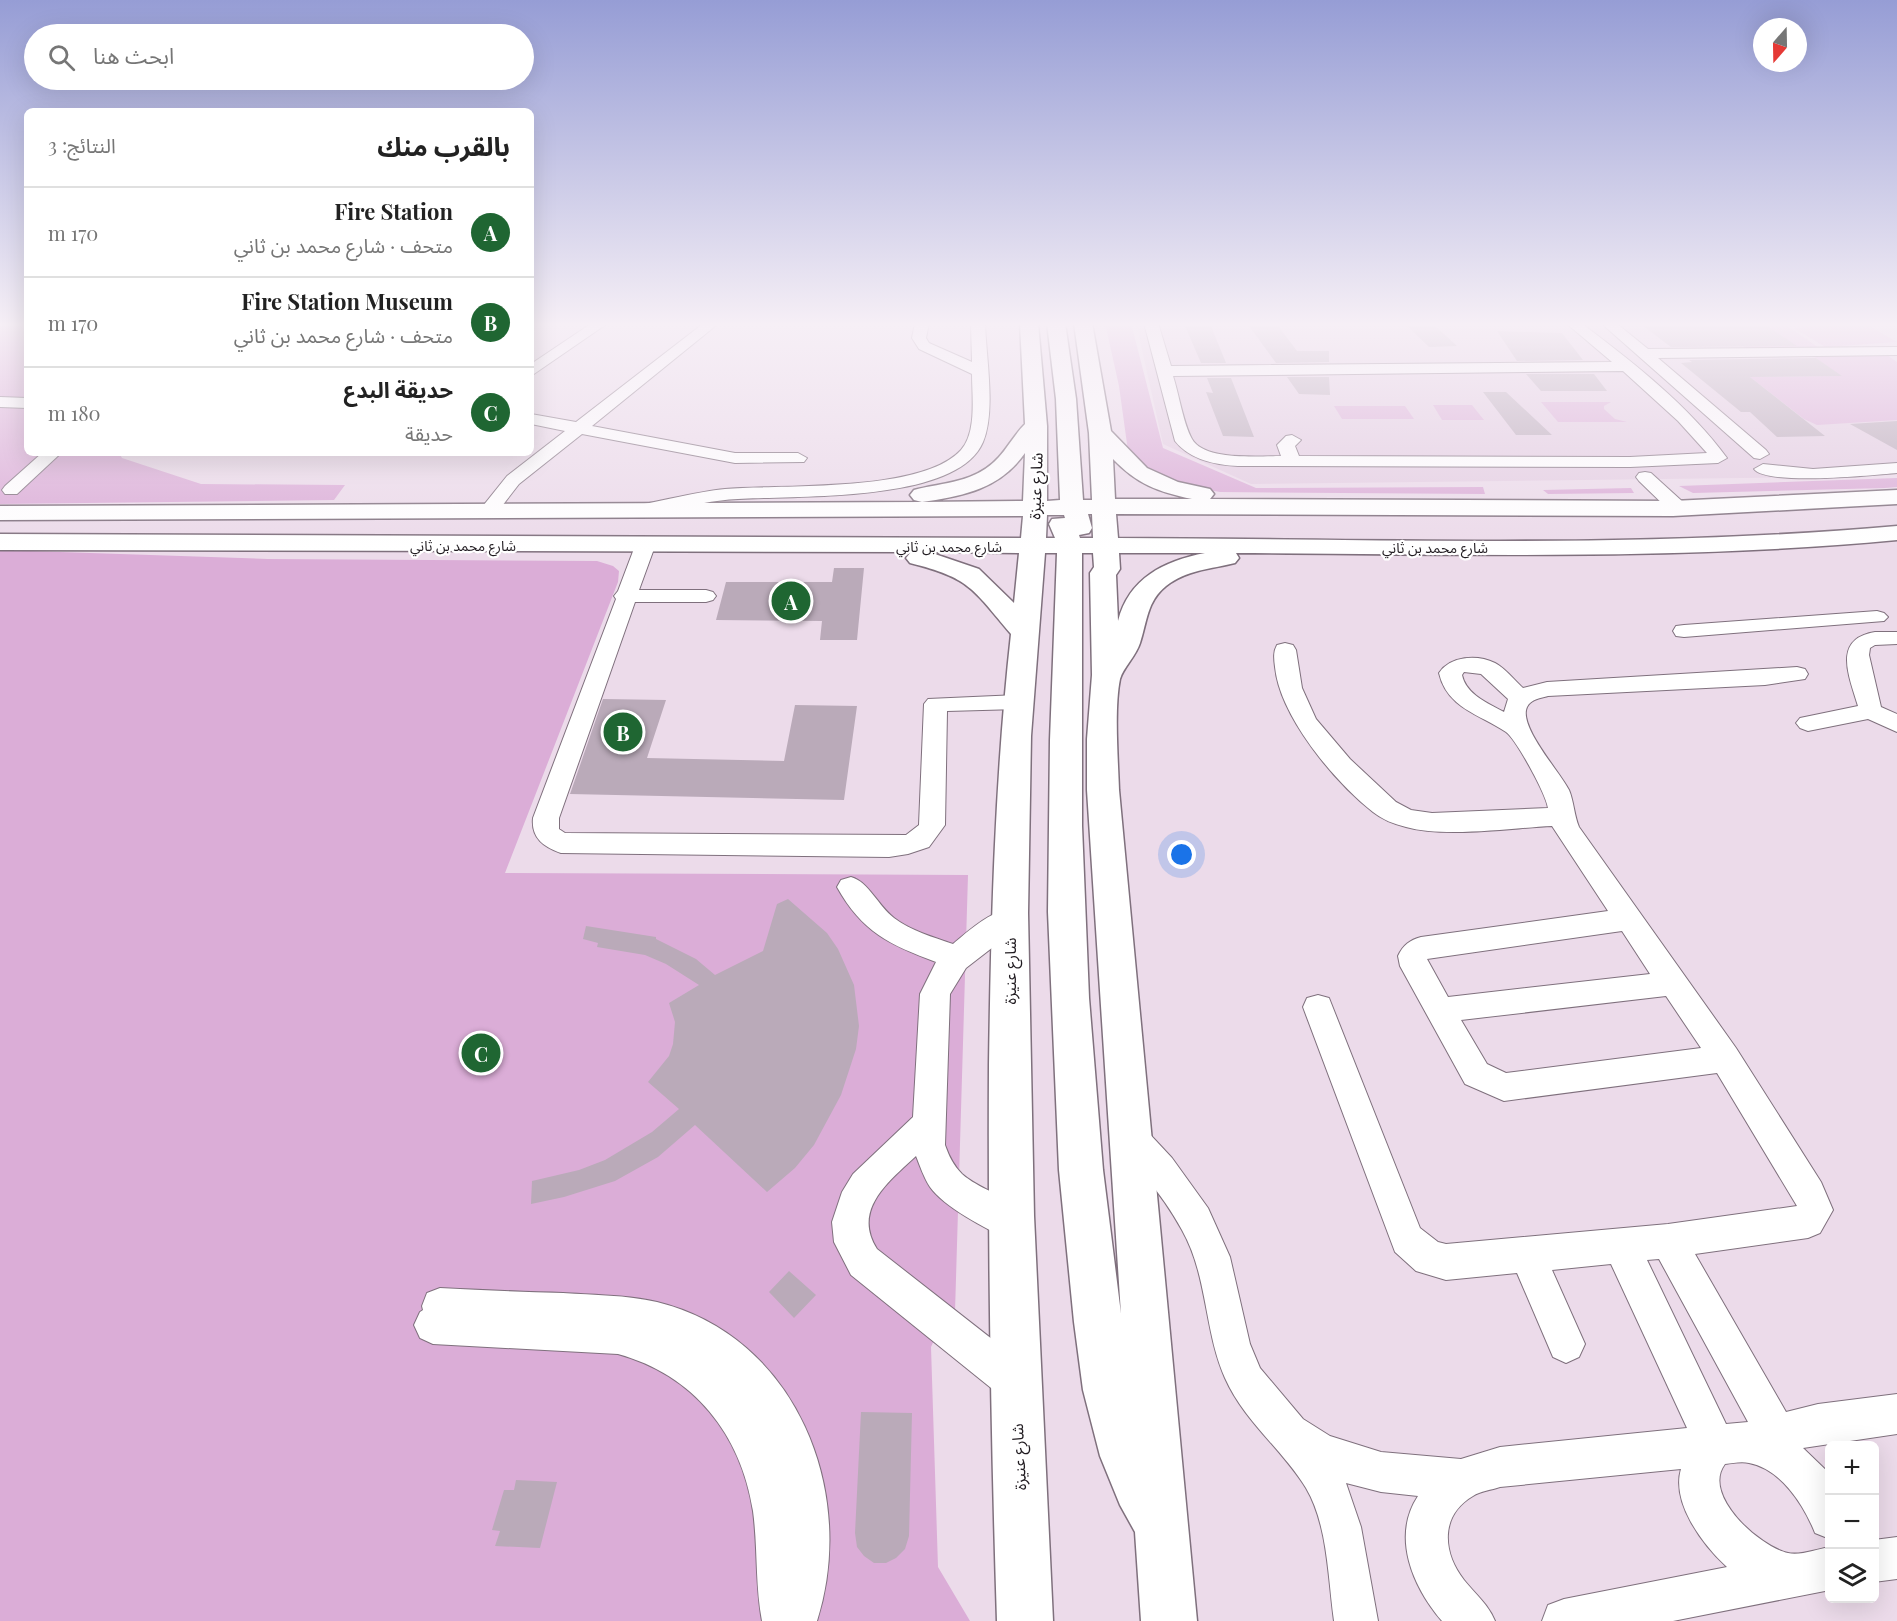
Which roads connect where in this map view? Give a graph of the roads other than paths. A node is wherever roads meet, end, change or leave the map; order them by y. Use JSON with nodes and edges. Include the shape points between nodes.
{"nodes":[{"id":1,"x":614,"y":399,"type":"edge"},
{"id":2,"x":978,"y":399,"type":"edge"},
{"id":3,"x":1034,"y":399,"type":"edge"},
{"id":4,"x":1066,"y":399,"type":"edge"},
{"id":5,"x":1095,"y":399,"type":"edge"},
{"id":6,"x":1172,"y":399,"type":"edge"},
{"id":7,"x":1663,"y":399,"type":"edge"},
{"id":8,"x":1689,"y":399,"type":"edge"},
{"id":9,"x":0,"y":402,"type":"edge"},
{"id":10,"x":24,"y":403,"type":"edge"},
{"id":11,"x":534,"y":420,"type":"edge"},
{"id":12,"x":1036,"y":426,"type":"junction"},
{"id":13,"x":576,"y":428,"type":"junction"},
{"id":14,"x":1100,"y":433,"type":"junction"},
{"id":15,"x":1292,"y":440,"type":"dead end"},
{"id":16,"x":1717,"y":455,"type":"junction"},
{"id":17,"x":49,"y":456,"type":"edge"},
{"id":18,"x":798,"y":458,"type":"dead end"},
{"id":19,"x":1292,"y":461,"type":"junction"},
{"id":20,"x":1360,"y":461,"type":"junction"},
{"id":21,"x":1754,"y":464,"type":"junction"},
{"id":22,"x":1897,"y":468,"type":"edge"},
{"id":23,"x":1645,"y":477,"type":"dead end"},
{"id":24,"x":1373,"y":482,"type":"dead end"},
{"id":25,"x":11,"y":490,"type":"dead end"},
{"id":26,"x":1897,"y":497,"type":"edge"},
{"id":27,"x":1772,"y":504,"type":"junction"},
{"id":28,"x":1677,"y":507,"type":"junction"},
{"id":29,"x":1395,"y":508,"type":"junction"},
{"id":30,"x":807,"y":510,"type":"junction"},
{"id":31,"x":638,"y":511,"type":"junction"},
{"id":32,"x":488,"y":512,"type":"junction"},
{"id":33,"x":0,"y":513,"type":"edge"},
{"id":34,"x":1070,"y":526,"type":"junction"},
{"id":35,"x":1897,"y":533,"type":"edge"},
{"id":36,"x":0,"y":542,"type":"edge"},
{"id":37,"x":798,"y":544,"type":"junction"},
{"id":38,"x":287,"y":545,"type":"junction"},
{"id":39,"x":645,"y":546,"type":"junction"},
{"id":40,"x":1286,"y":546,"type":"junction"},
{"id":41,"x":624,"y":596,"type":"junction"},
{"id":42,"x":706,"y":596,"type":"dead end"},
{"id":43,"x":1877,"y":617,"type":"dead end"},
{"id":44,"x":1023,"y":631,"type":"junction"},
{"id":45,"x":1684,"y":631,"type":"dead end"},
{"id":46,"x":1897,"y":638,"type":"edge"},
{"id":47,"x":1285,"y":650,"type":"dead end"},
{"id":48,"x":1797,"y":674,"type":"dead end"},
{"id":49,"x":1106,"y":675,"type":"junction"},
{"id":50,"x":1520,"y":698,"type":"junction"},
{"id":51,"x":1018,"y":702,"type":"junction"},
{"id":52,"x":1871,"y":711,"type":"junction"},
{"id":53,"x":1808,"y":723,"type":"dead end"},
{"id":54,"x":1897,"y":724,"type":"edge"},
{"id":55,"x":1516,"y":727,"type":"junction"},
{"id":56,"x":1563,"y":816,"type":"junction"},
{"id":57,"x":852,"y":886,"type":"dead end"},
{"id":58,"x":1009,"y":919,"type":"junction"},
{"id":59,"x":1628,"y":919,"type":"junction"},
{"id":60,"x":956,"y":957,"type":"junction"},
{"id":61,"x":1673,"y":984,"type":"junction"},
{"id":62,"x":1318,"y":1007,"type":"dead end"},
{"id":63,"x":1440,"y":1010,"type":"junction"},
{"id":64,"x":1725,"y":1058,"type":"junction"},
{"id":65,"x":929,"y":1124,"type":"junction"},
{"id":66,"x":1132,"y":1139,"type":"junction"},
{"id":67,"x":1010,"y":1222,"type":"junction"},
{"id":68,"x":1668,"y":1240,"type":"junction"},
{"id":69,"x":1621,"y":1245,"type":"junction"},
{"id":70,"x":1527,"y":1255,"type":"junction"},
{"id":71,"x":1566,"y":1344,"type":"dead end"},
{"id":72,"x":1015,"y":1382,"type":"junction"},
{"id":73,"x":1897,"y":1414,"type":"edge"},
{"id":74,"x":1290,"y":1434,"type":"junction"},
{"id":75,"x":1746,"y":1440,"type":"junction"},
{"id":76,"x":1461,"y":1479,"type":"junction"},
{"id":77,"x":1825,"y":1508,"type":"edge"},
{"id":78,"x":1162,"y":1526,"type":"junction"},
{"id":79,"x":1897,"y":1558,"type":"edge"},
{"id":80,"x":1879,"y":1560,"type":"edge"},
{"id":81,"x":1816,"y":1567,"type":"edge"},
{"id":82,"x":784,"y":1621,"type":"edge"},
{"id":83,"x":795,"y":1621,"type":"edge"},
{"id":84,"x":1025,"y":1621,"type":"edge"},
{"id":85,"x":1169,"y":1621,"type":"edge"},
{"id":86,"x":1356,"y":1621,"type":"edge"},
{"id":87,"x":1473,"y":1621,"type":"edge"},
{"id":88,"x":1564,"y":1621,"type":"edge"}],
"edges":[{"from":1,"to":13,"type":"street"},
{"from":2,"to":31,"type":"street","via":[[976,438],[963,456],[938,471],[889,485],[723,495]]},
{"from":3,"to":12,"type":"main road","name":"شارع عنيزة"},
{"from":4,"to":34,"type":"main road"},
{"from":5,"to":14,"type":"main road","name":"شارع عنيزة"},
{"from":6,"to":19,"type":"street","via":[[1182,437],[1204,455],[1229,460]]},
{"from":7,"to":16,"type":"street"},
{"from":8,"to":21,"type":"street"},
{"from":9,"to":10,"type":"street"},
{"from":11,"to":13,"type":"street"},
{"from":12,"to":30,"type":"main road","via":[[1022,438],[1002,467],[976,482],[943,492],[830,503]]},
{"from":12,"to":34,"type":"main road","name":"شارع عنيزة"},
{"from":13,"to":18,"type":"street","via":[[735,458]]},
{"from":13,"to":32,"type":"street","via":[[513,480]]},
{"from":14,"to":29,"type":"main road","via":[[1132,468],[1171,488],[1223,497]]},
{"from":14,"to":34,"type":"main road","name":"شارع عنيزة"},
{"from":15,"to":19,"type":"street","via":[[1286,445]]},
{"from":16,"to":20,"type":"street","via":[[1630,462]]},
{"from":16,"to":21,"type":"street"},
{"from":16,"to":21,"type":"street","via":[[1722,448],[1732,447]]},
{"from":17,"to":25,"type":"street"},
{"from":19,"to":20,"type":"street","via":[[1324,469]]},
{"from":20,"to":24,"type":"street"},
{"from":21,"to":22,"type":"street","via":[[1822,474]]},
{"from":23,"to":28,"type":"street"},
{"from":26,"to":27,"type":"main road","name":"شارع محمد بن ثاني"},
{"from":27,"to":28,"type":"main road","name":"شارع محمد بن ثاني"},
{"from":27,"to":34,"type":"main road","via":[[1723,518],[1630,526]]},
{"from":28,"to":29,"type":"main road","name":"شارع محمد بن ثاني"},
{"from":29,"to":34,"type":"main road","name":"شارع محمد بن ثاني"},
{"from":30,"to":31,"type":"main road","name":"شارع محمد بن ثاني"},
{"from":30,"to":34,"type":"main road","name":"شارع محمد بن ثاني"},
{"from":31,"to":32,"type":"main road","name":"شارع محمد بن ثاني"},
{"from":32,"to":33,"type":"main road","name":"شارع محمد بن ثاني"},
{"from":34,"to":37,"type":"main road","name":"شارع محمد بن ثاني"},
{"from":34,"to":38,"type":"main road","via":[[475,528]]},
{"from":34,"to":40,"type":"main road","name":"شارع محمد بن ثاني"},
{"from":34,"to":44,"type":"main road","name":"شارع عنيزة"},
{"from":34,"to":49,"type":"main road","name":"شارع عنيزة"},
{"from":34,"to":78,"type":"main road","via":[[1063,767],[1064,893],[1079,1162],[1108,1389],[1142,1495]]},
{"from":35,"to":40,"type":"main road","name":"شارع محمد بن ثاني","via":[[1720,545]]},
{"from":36,"to":38,"type":"main road","name":"شارع محمد بن ثاني"},
{"from":37,"to":39,"type":"main road","name":"شارع محمد بن ثاني"},
{"from":37,"to":44,"type":"main road","via":[[839,553],[910,557],[952,565],[986,584]]},
{"from":38,"to":39,"type":"main road","name":"شارع محمد بن ثاني"},
{"from":39,"to":41,"type":"street"},
{"from":40,"to":49,"type":"main road","via":[[1265,554],[1209,560],[1172,571],[1158,580],[1137,604],[1122,657]]},
{"from":41,"to":42,"type":"street"},
{"from":41,"to":51,"type":"street","via":[[546,818],[544,828],[550,838],[561,843],[912,845],[922,840],[932,825],[936,704]]},
{"from":43,"to":45,"type":"street"},
{"from":44,"to":51,"type":"main road","name":"شارع عنيزة"},
{"from":46,"to":52,"type":"street","via":[[1869,640],[1858,649],[1857,663]]},
{"from":47,"to":56,"type":"street","via":[[1288,685],[1306,722],[1335,759],[1392,812],[1432,822]]},
{"from":48,"to":50,"type":"street","via":[[1547,690],[1527,692]]},
{"from":49,"to":66,"type":"main road","name":"شارع عنيزة","via":[[1103,790]]},
{"from":50,"to":55,"type":"street","via":[[1515,708]]},
{"from":50,"to":55,"type":"street","via":[[1487,668],[1459,665],[1450,673],[1470,703]]},
{"from":51,"to":58,"type":"main road","name":"شارع عنيزة"},
{"from":52,"to":53,"type":"street"},
{"from":52,"to":54,"type":"street"},
{"from":55,"to":56,"type":"street","via":[[1556,790]]},
{"from":56,"to":59,"type":"street","via":[[1567,830]]},
{"from":57,"to":60,"type":"street","via":[[865,910],[883,926]]},
{"from":58,"to":60,"type":"street"},
{"from":58,"to":67,"type":"main road","name":"شارع عنيزة"},
{"from":59,"to":61,"type":"street"},
{"from":59,"to":63,"type":"street","via":[[1421,948],[1412,956],[1415,966]]},
{"from":60,"to":65,"type":"street","via":[[946,968],[935,994]]},
{"from":61,"to":63,"type":"street"},
{"from":61,"to":64,"type":"street"},
{"from":62,"to":70,"type":"street","via":[[1407,1240],[1429,1258],[1446,1262]]},
{"from":63,"to":64,"type":"street","via":[[1476,1074],[1504,1087]]},
{"from":64,"to":68,"type":"street","via":[[1816,1210],[1808,1221]]},
{"from":65,"to":67,"type":"street","via":[[928,1145],[941,1175],[964,1196]]},
{"from":65,"to":72,"type":"street","via":[[861,1190],[849,1212],[849,1239],[864,1262]]},
{"from":66,"to":74,"type":"street","via":[[1175,1187],[1200,1229],[1218,1274],[1238,1365],[1262,1403]]},
{"from":66,"to":78,"type":"main road","name":"شارع عنيزة"},
{"from":67,"to":72,"type":"main road","name":"شارع عنيزة"},
{"from":68,"to":69,"type":"street"},
{"from":68,"to":75,"type":"street"},
{"from":69,"to":70,"type":"street"},
{"from":69,"to":75,"type":"street"},
{"from":70,"to":71,"type":"street"},
{"from":72,"to":84,"type":"main road","name":"شارع عنيزة"},
{"from":73,"to":75,"type":"street","via":[[1818,1424]]},
{"from":74,"to":76,"type":"street","via":[[1316,1450],[1365,1469]]},
{"from":74,"to":86,"type":"street","via":[[1321,1475],[1332,1498]]},
{"from":75,"to":76,"type":"street","via":[[1500,1467]]},
{"from":75,"to":77,"type":"street","via":[[1792,1464],[1817,1491]]},
{"from":75,"to":81,"type":"street","via":[[1706,1454],[1700,1466],[1702,1497],[1710,1515],[1736,1547],[1753,1560]]},
{"from":76,"to":87,"type":"street","via":[[1440,1499],[1425,1533],[1432,1570],[1443,1590]]},
{"from":78,"to":85,"type":"main road","name":"شارع عنيزة"},
{"from":79,"to":80,"type":"street"},
{"from":81,"to":88,"type":"street"},
{"from":82,"to":83,"type":"street","via":[[767,1479],[752,1437],[709,1381],[682,1360],[651,1344],[618,1335],[437,1316],[590,1313],[648,1318],[693,1333],[743,1368],[780,1416],[805,1484],[806,1581]]}]}
